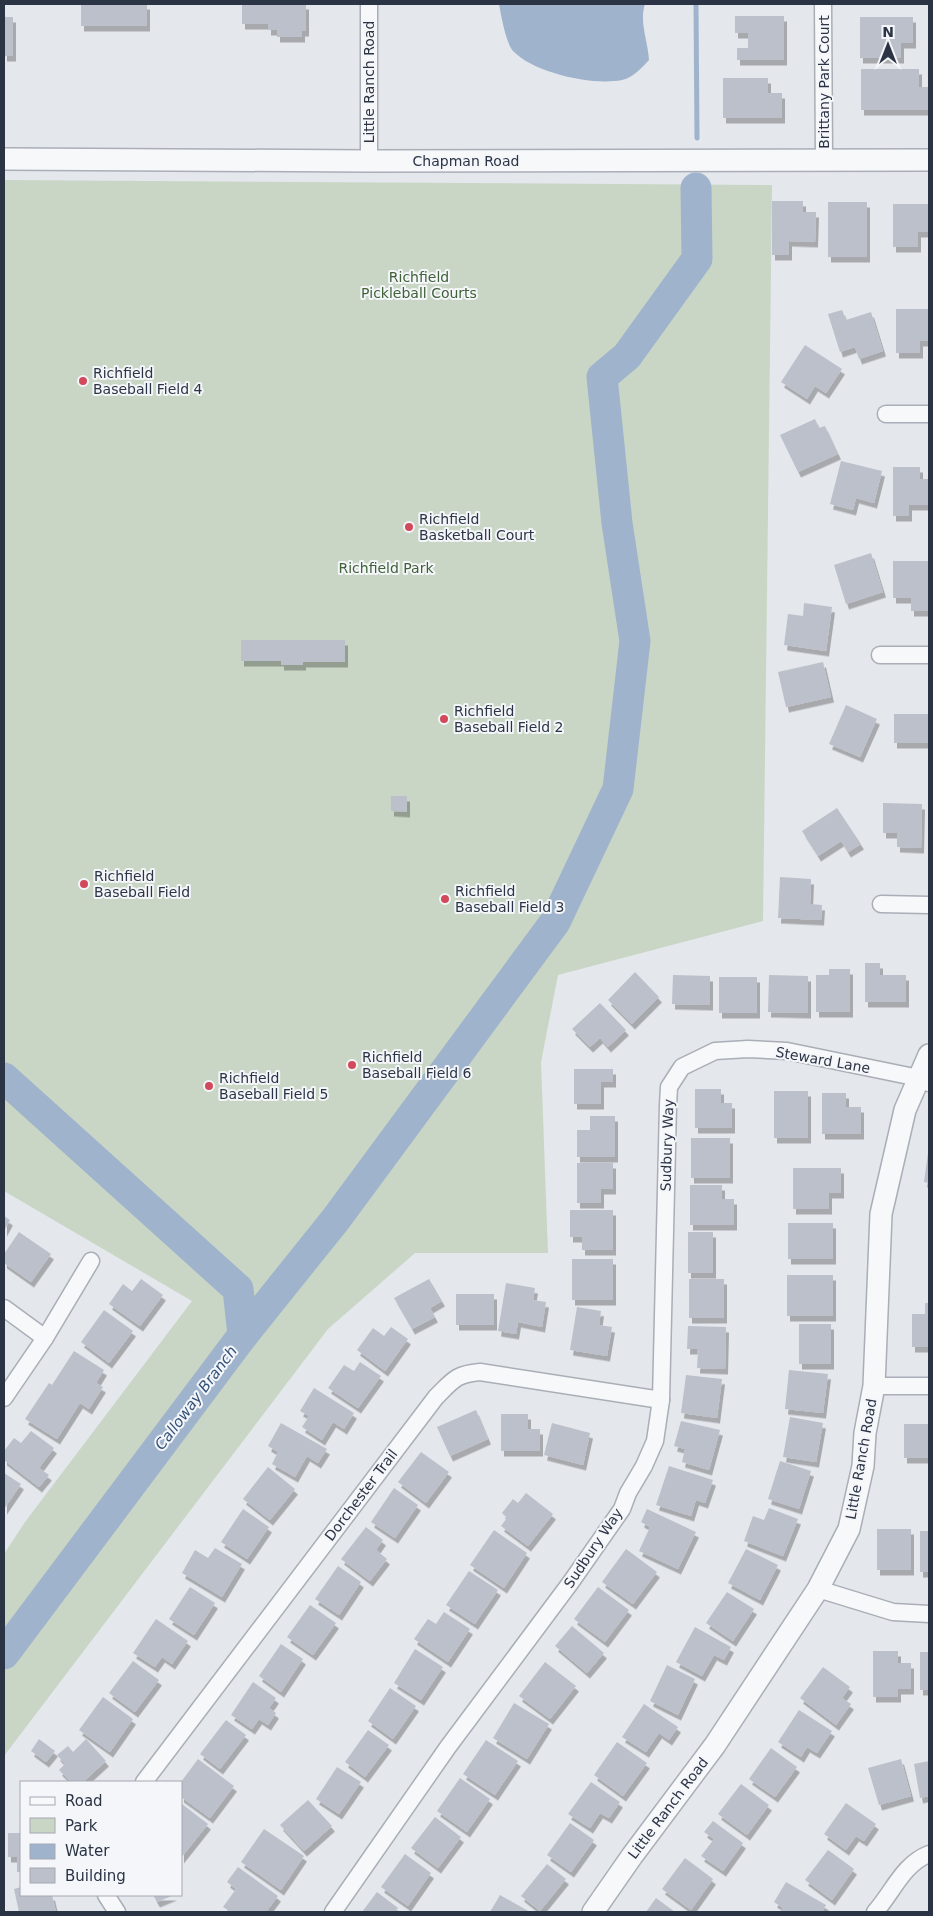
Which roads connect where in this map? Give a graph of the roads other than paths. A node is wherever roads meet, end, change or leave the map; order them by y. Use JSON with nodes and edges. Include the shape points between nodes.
{"nodes":[{"id":1,"x":369,"y":4,"type":"edge"},
{"id":2,"x":823,"y":4,"type":"edge"},
{"id":3,"x":4,"y":159,"type":"edge"},
{"id":4,"x":824,"y":160,"type":"junction"},
{"id":5,"x":929,"y":160,"type":"edge"},
{"id":6,"x":369,"y":161,"type":"junction"},
{"id":7,"x":886,"y":414,"type":"dead end"},
{"id":8,"x":929,"y":414,"type":"edge"},
{"id":9,"x":880,"y":655,"type":"dead end"},
{"id":10,"x":929,"y":655,"type":"edge"},
{"id":11,"x":880,"y":904,"type":"dead end"},
{"id":12,"x":929,"y":905,"type":"edge"},
{"id":13,"x":715,"y":1051,"type":"joint"},
{"id":14,"x":929,"y":1055,"type":"edge"},
{"id":15,"x":924,"y":1080,"type":"edge"},
{"id":16,"x":91,"y":1261,"type":"dead end"},
{"id":17,"x":4,"y":1308,"type":"edge"},
{"id":18,"x":45,"y":1338,"type":"junction"},
{"id":19,"x":874,"y":1386,"type":"junction"},
{"id":20,"x":929,"y":1386,"type":"edge"},
{"id":21,"x":4,"y":1398,"type":"edge"},
{"id":22,"x":661,"y":1400,"type":"junction"},
{"id":23,"x":818,"y":1589,"type":"junction"},
{"id":24,"x":929,"y":1614,"type":"edge"},
{"id":25,"x":145,"y":1781,"type":"edge"},
{"id":26,"x":929,"y":1854,"type":"edge"},
{"id":27,"x":107,"y":1896,"type":"edge"},
{"id":28,"x":117,"y":1912,"type":"edge"},
{"id":29,"x":333,"y":1912,"type":"edge"},
{"id":30,"x":593,"y":1912,"type":"edge"},
{"id":31,"x":875,"y":1912,"type":"edge"}],
"edges":[{"from":1,"to":6,"type":"street","name":"Little Ranch Road"},
{"from":2,"to":4,"type":"street","name":"Brittany Park Court"},
{"from":3,"to":6,"type":"street","name":"Chapman Road"},
{"from":4,"to":5,"type":"street","name":"Chapman Road"},
{"from":4,"to":6,"type":"street","name":"Chapman Road"},
{"from":7,"to":8,"type":"street"},
{"from":9,"to":10,"type":"street"},
{"from":11,"to":12,"type":"street"},
{"from":13,"to":15,"type":"street","name":"Steward Lane","via":[[787,1051]]},
{"from":13,"to":22,"type":"street","name":"Sudbury Way","via":[[682,1067],[669,1087]]},
{"from":14,"to":15,"type":"street","name":"Little Ranch Road"},
{"from":15,"to":19,"type":"street","name":"Little Ranch Road","via":[[905,1110],[880,1214]]},
{"from":16,"to":18,"type":"street"},
{"from":17,"to":18,"type":"street"},
{"from":18,"to":21,"type":"street"},
{"from":19,"to":20,"type":"street"},
{"from":19,"to":23,"type":"street","name":"Little Ranch Road","via":[[862,1466],[848,1529]]},
{"from":22,"to":25,"type":"street","name":"Dorchester Trail","via":[[480,1372],[463,1374],[450,1382]]},
{"from":22,"to":29,"type":"street","name":"Sudbury Way","via":[[655,1441],[622,1509],[448,1747]]},
{"from":23,"to":24,"type":"street","via":[[893,1612]]},
{"from":23,"to":30,"type":"street","name":"Little Ranch Road","via":[[715,1745]]},
{"from":26,"to":31,"type":"street","via":[[901,1875]]},
{"from":27,"to":28,"type":"street"}]}
